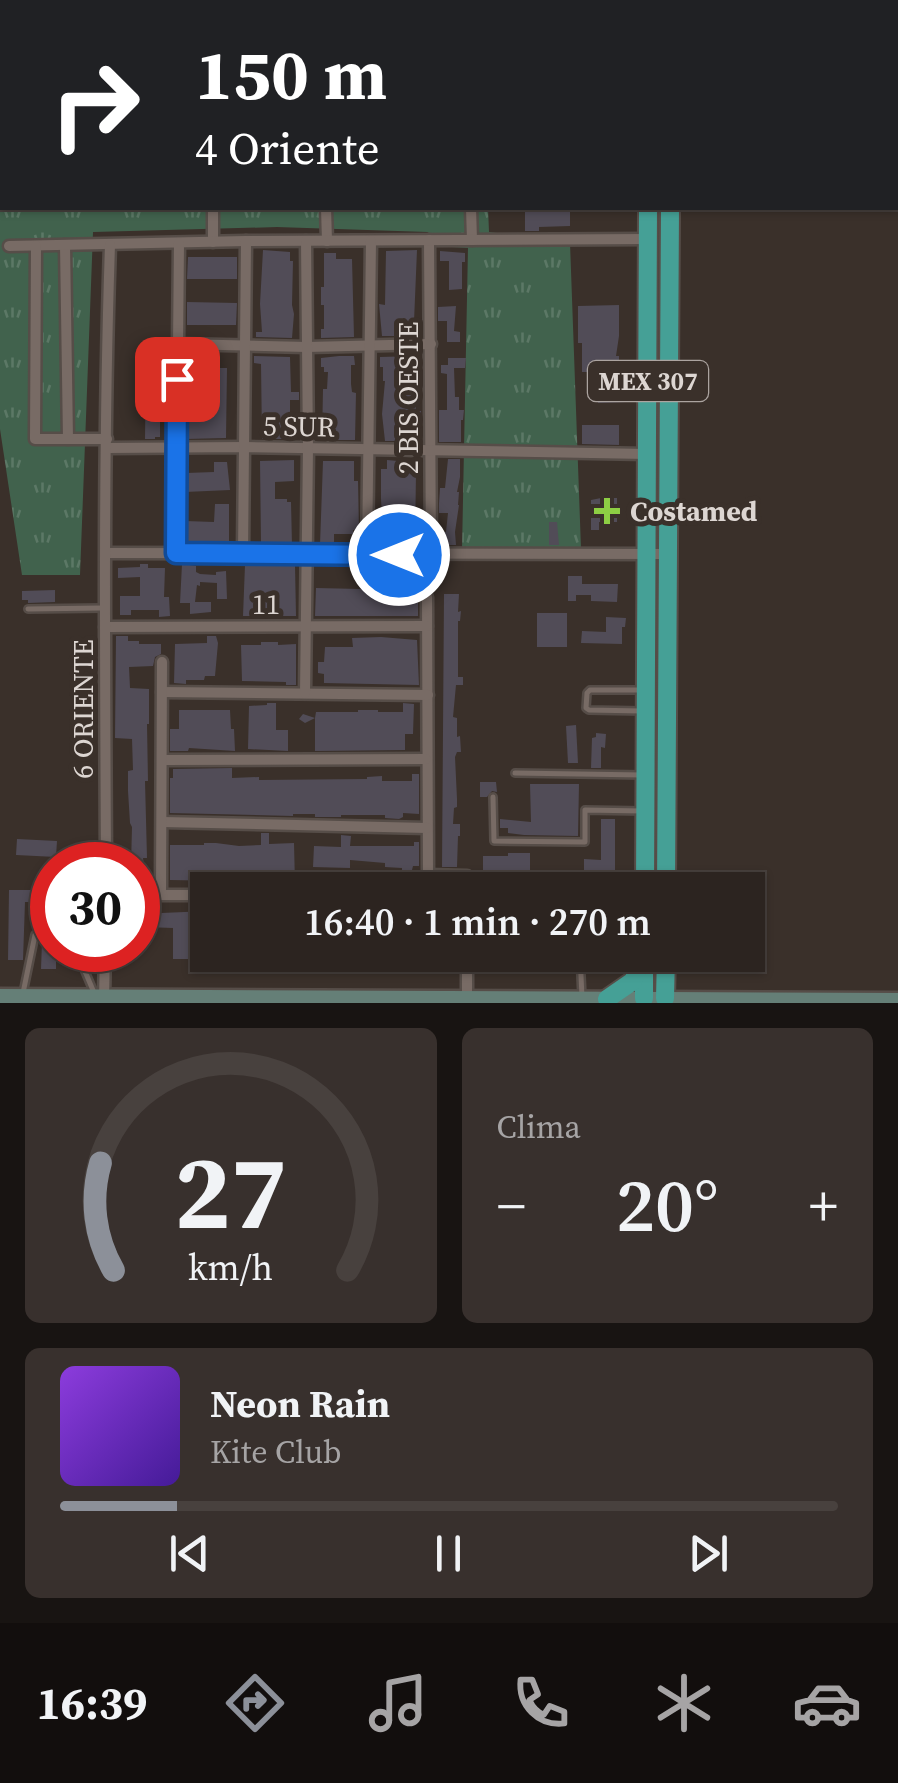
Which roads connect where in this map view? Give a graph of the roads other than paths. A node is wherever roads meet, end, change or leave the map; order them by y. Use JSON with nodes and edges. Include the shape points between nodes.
{"nodes":[{"id":1,"x":213,"y":210,"type":"edge"},
{"id":2,"x":326,"y":210,"type":"edge"},
{"id":3,"x":472,"y":210,"type":"edge"},
{"id":4,"x":648,"y":210,"type":"edge"},
{"id":5,"x":670,"y":210,"type":"edge"},
{"id":6,"x":648,"y":239,"type":"junction"},
{"id":7,"x":370,"y":240,"type":"junction"},
{"id":8,"x":429,"y":240,"type":"junction"},
{"id":9,"x":472,"y":240,"type":"junction"},
{"id":10,"x":246,"y":241,"type":"junction"},
{"id":11,"x":306,"y":241,"type":"junction"},
{"id":12,"x":327,"y":241,"type":"junction"},
{"id":13,"x":213,"y":242,"type":"junction"},
{"id":14,"x":178,"y":243,"type":"junction"},
{"id":15,"x":110,"y":245,"type":"junction"},
{"id":16,"x":9,"y":246,"type":"dead end"},
{"id":17,"x":36,"y":246,"type":"junction"},
{"id":18,"x":65,"y":246,"type":"junction"},
{"id":19,"x":178,"y":344,"type":"junction"},
{"id":20,"x":370,"y":344,"type":"junction"},
{"id":21,"x":430,"y":344,"type":"junction"},
{"id":22,"x":246,"y":345,"type":"junction"},
{"id":23,"x":306,"y":347,"type":"junction"},
{"id":24,"x":68,"y":439,"type":"junction"},
{"id":25,"x":106,"y":444,"type":"junction"},
{"id":26,"x":246,"y":447,"type":"junction"},
{"id":27,"x":176,"y":448,"type":"junction"},
{"id":28,"x":308,"y":448,"type":"junction"},
{"id":29,"x":369,"y":450,"type":"junction"},
{"id":30,"x":431,"y":450,"type":"junction"},
{"id":31,"x":647,"y":454,"type":"junction"},
{"id":32,"x":106,"y":553,"type":"junction"},
{"id":33,"x":176,"y":553,"type":"junction"},
{"id":34,"x":243,"y":553,"type":"junction"},
{"id":35,"x":306,"y":554,"type":"junction"},
{"id":36,"x":666,"y":554,"type":"junction"},
{"id":37,"x":368,"y":555,"type":"junction"},
{"id":38,"x":647,"y":555,"type":"junction"},
{"id":39,"x":431,"y":556,"type":"junction"},
{"id":40,"x":427,"y":597,"type":"dead end"},
{"id":41,"x":28,"y":608,"type":"dead end"},
{"id":42,"x":105,"y":608,"type":"junction"},
{"id":43,"x":307,"y":626,"type":"junction"},
{"id":44,"x":428,"y":626,"type":"junction"},
{"id":45,"x":105,"y":627,"type":"junction"},
{"id":46,"x":162,"y":662,"type":"dead end"},
{"id":47,"x":646,"y":690,"type":"junction"},
{"id":48,"x":162,"y":692,"type":"junction"},
{"id":49,"x":305,"y":693,"type":"junction"},
{"id":50,"x":428,"y":695,"type":"junction"},
{"id":51,"x":646,"y":712,"type":"junction"},
{"id":52,"x":656,"y":739,"type":"junction"},
{"id":53,"x":426,"y":759,"type":"junction"},
{"id":54,"x":162,"y":760,"type":"junction"},
{"id":55,"x":516,"y":774,"type":"dead end"},
{"id":56,"x":646,"y":775,"type":"junction"},
{"id":57,"x":493,"y":797,"type":"dead end"},
{"id":58,"x":646,"y":811,"type":"junction"},
{"id":59,"x":163,"y":822,"type":"junction"},
{"id":60,"x":427,"y":828,"type":"junction"},
{"id":61,"x":106,"y":842,"type":"edge"},
{"id":62,"x":428,"y":872,"type":"edge"},
{"id":63,"x":645,"y":872,"type":"edge"},
{"id":64,"x":665,"y":872,"type":"edge"},
{"id":65,"x":161,"y":894,"type":"joint"},
{"id":66,"x":190,"y":895,"type":"edge"},
{"id":67,"x":30,"y":958,"type":"edge"},
{"id":68,"x":87,"y":972,"type":"edge"},
{"id":69,"x":104,"y":972,"type":"edge"},
{"id":70,"x":467,"y":972,"type":"edge"},
{"id":71,"x":581,"y":972,"type":"edge"},
{"id":72,"x":636,"y":972,"type":"edge"},
{"id":73,"x":644,"y":972,"type":"edge"},
{"id":74,"x":666,"y":972,"type":"edge"},
{"id":75,"x":22,"y":996,"type":"junction"},
{"id":76,"x":0,"y":998,"type":"edge"},
{"id":77,"x":644,"y":998,"type":"junction"},
{"id":78,"x":666,"y":998,"type":"junction"},
{"id":79,"x":607,"y":999,"type":"junction"},
{"id":80,"x":102,"y":1000,"type":"edge"},
{"id":81,"x":212,"y":1000,"type":"edge"},
{"id":82,"x":467,"y":1000,"type":"junction"},
{"id":83,"x":582,"y":1000,"type":"junction"},
{"id":84,"x":418,"y":1001,"type":"edge"},
{"id":85,"x":526,"y":1001,"type":"edge"},
{"id":86,"x":892,"y":1001,"type":"edge"},
{"id":87,"x":779,"y":1002,"type":"edge"}],
"edges":[{"from":1,"to":13,"type":"street"},
{"from":2,"to":12,"type":"street"},
{"from":3,"to":9,"type":"street"},
{"from":4,"to":6,"type":"highway","number":"MEX 307"},
{"from":5,"to":36,"type":"highway","number":"MEX 307"},
{"from":6,"to":9,"type":"street"},
{"from":6,"to":31,"type":"highway","number":"MEX 307"},
{"from":7,"to":8,"type":"street"},
{"from":7,"to":12,"type":"street"},
{"from":7,"to":20,"type":"street","name":"2 BIS OESTE"},
{"from":8,"to":9,"type":"street"},
{"from":8,"to":21,"type":"street","name":"2 BIS OESTE"},
{"from":10,"to":11,"type":"street"},
{"from":10,"to":13,"type":"street"},
{"from":10,"to":22,"type":"street"},
{"from":11,"to":12,"type":"street"},
{"from":11,"to":23,"type":"street"},
{"from":13,"to":14,"type":"street"},
{"from":14,"to":15,"type":"street"},
{"from":14,"to":19,"type":"street"},
{"from":15,"to":18,"type":"street"},
{"from":15,"to":25,"type":"street","name":"6 ORIENTE"},
{"from":16,"to":17,"type":"street"},
{"from":17,"to":18,"type":"street"},
{"from":17,"to":24,"type":"street","via":[[35,439]]},
{"from":18,"to":24,"type":"street"},
{"from":19,"to":22,"type":"street"},
{"from":19,"to":27,"type":"street"},
{"from":20,"to":21,"type":"street"},
{"from":20,"to":23,"type":"street"},
{"from":20,"to":29,"type":"street","name":"2 BIS OESTE"},
{"from":21,"to":30,"type":"street","name":"2 BIS OESTE"},
{"from":22,"to":23,"type":"street"},
{"from":22,"to":26,"type":"street"},
{"from":23,"to":28,"type":"street"},
{"from":24,"to":25,"type":"street","name":"5 SUR"},
{"from":25,"to":27,"type":"street","name":"5 SUR"},
{"from":25,"to":32,"type":"street","name":"6 ORIENTE"},
{"from":26,"to":27,"type":"street","name":"5 SUR"},
{"from":26,"to":28,"type":"street","name":"5 SUR"},
{"from":26,"to":34,"type":"street"},
{"from":27,"to":33,"type":"street"},
{"from":28,"to":29,"type":"street","name":"5 SUR"},
{"from":28,"to":35,"type":"street"},
{"from":29,"to":30,"type":"street","name":"5 SUR"},
{"from":29,"to":37,"type":"street","name":"2 BIS OESTE"},
{"from":30,"to":31,"type":"street","name":"5 SUR"},
{"from":30,"to":39,"type":"street","name":"2 BIS OESTE"},
{"from":31,"to":38,"type":"highway","number":"MEX 307"},
{"from":32,"to":33,"type":"street"},
{"from":32,"to":42,"type":"street","name":"6 ORIENTE"},
{"from":33,"to":34,"type":"street"},
{"from":34,"to":35,"type":"street"},
{"from":35,"to":37,"type":"street"},
{"from":35,"to":43,"type":"street"},
{"from":36,"to":38,"type":"street"},
{"from":36,"to":52,"type":"highway","number":"MEX 307"},
{"from":37,"to":39,"type":"street"},
{"from":38,"to":39,"type":"street"},
{"from":38,"to":47,"type":"highway","number":"MEX 307"},
{"from":40,"to":44,"type":"street"},
{"from":41,"to":42,"type":"lane"},
{"from":42,"to":45,"type":"street","name":"6 ORIENTE"},
{"from":43,"to":44,"type":"street","name":"11"},
{"from":43,"to":45,"type":"street","name":"11"},
{"from":43,"to":49,"type":"street"},
{"from":44,"to":50,"type":"street"},
{"from":45,"to":61,"type":"street","name":"6 ORIENTE"},
{"from":46,"to":48,"type":"street"},
{"from":47,"to":51,"type":"highway","number":"MEX 307"},
{"from":47,"to":51,"type":"lane","via":[[590,690],[586,708]]},
{"from":48,"to":49,"type":"street"},
{"from":48,"to":54,"type":"street"},
{"from":49,"to":50,"type":"street"},
{"from":50,"to":53,"type":"street"},
{"from":51,"to":52,"type":"highway","number":"MEX 307"},
{"from":52,"to":56,"type":"highway","number":"MEX 307"},
{"from":52,"to":64,"type":"highway","number":"MEX 307"},
{"from":53,"to":54,"type":"street"},
{"from":53,"to":60,"type":"street"},
{"from":54,"to":59,"type":"street"},
{"from":55,"to":56,"type":"lane"},
{"from":56,"to":58,"type":"highway","number":"MEX 307"},
{"from":57,"to":58,"type":"lane","via":[[494,841],[585,842],[585,810]]},
{"from":58,"to":63,"type":"highway","number":"MEX 307"},
{"from":59,"to":60,"type":"street"},
{"from":59,"to":65,"type":"street"},
{"from":60,"to":62,"type":"street"},
{"from":65,"to":66,"type":"street"},
{"from":67,"to":75,"type":"lane"},
{"from":68,"to":80,"type":"lane"},
{"from":69,"to":80,"type":"street"},
{"from":70,"to":82,"type":"street"},
{"from":71,"to":83,"type":"lane"},
{"from":72,"to":79,"type":"highway"},
{"from":73,"to":77,"type":"highway"},
{"from":74,"to":78,"type":"highway"},
{"from":75,"to":76,"type":"main road"},
{"from":75,"to":80,"type":"main road"},
{"from":77,"to":78,"type":"main road"},
{"from":77,"to":79,"type":"main road"},
{"from":78,"to":87,"type":"main road"},
{"from":79,"to":83,"type":"main road"},
{"from":80,"to":81,"type":"main road"},
{"from":81,"to":84,"type":"main road"},
{"from":82,"to":84,"type":"main road"},
{"from":82,"to":85,"type":"main road"},
{"from":83,"to":85,"type":"main road"},
{"from":86,"to":87,"type":"main road"}]}
